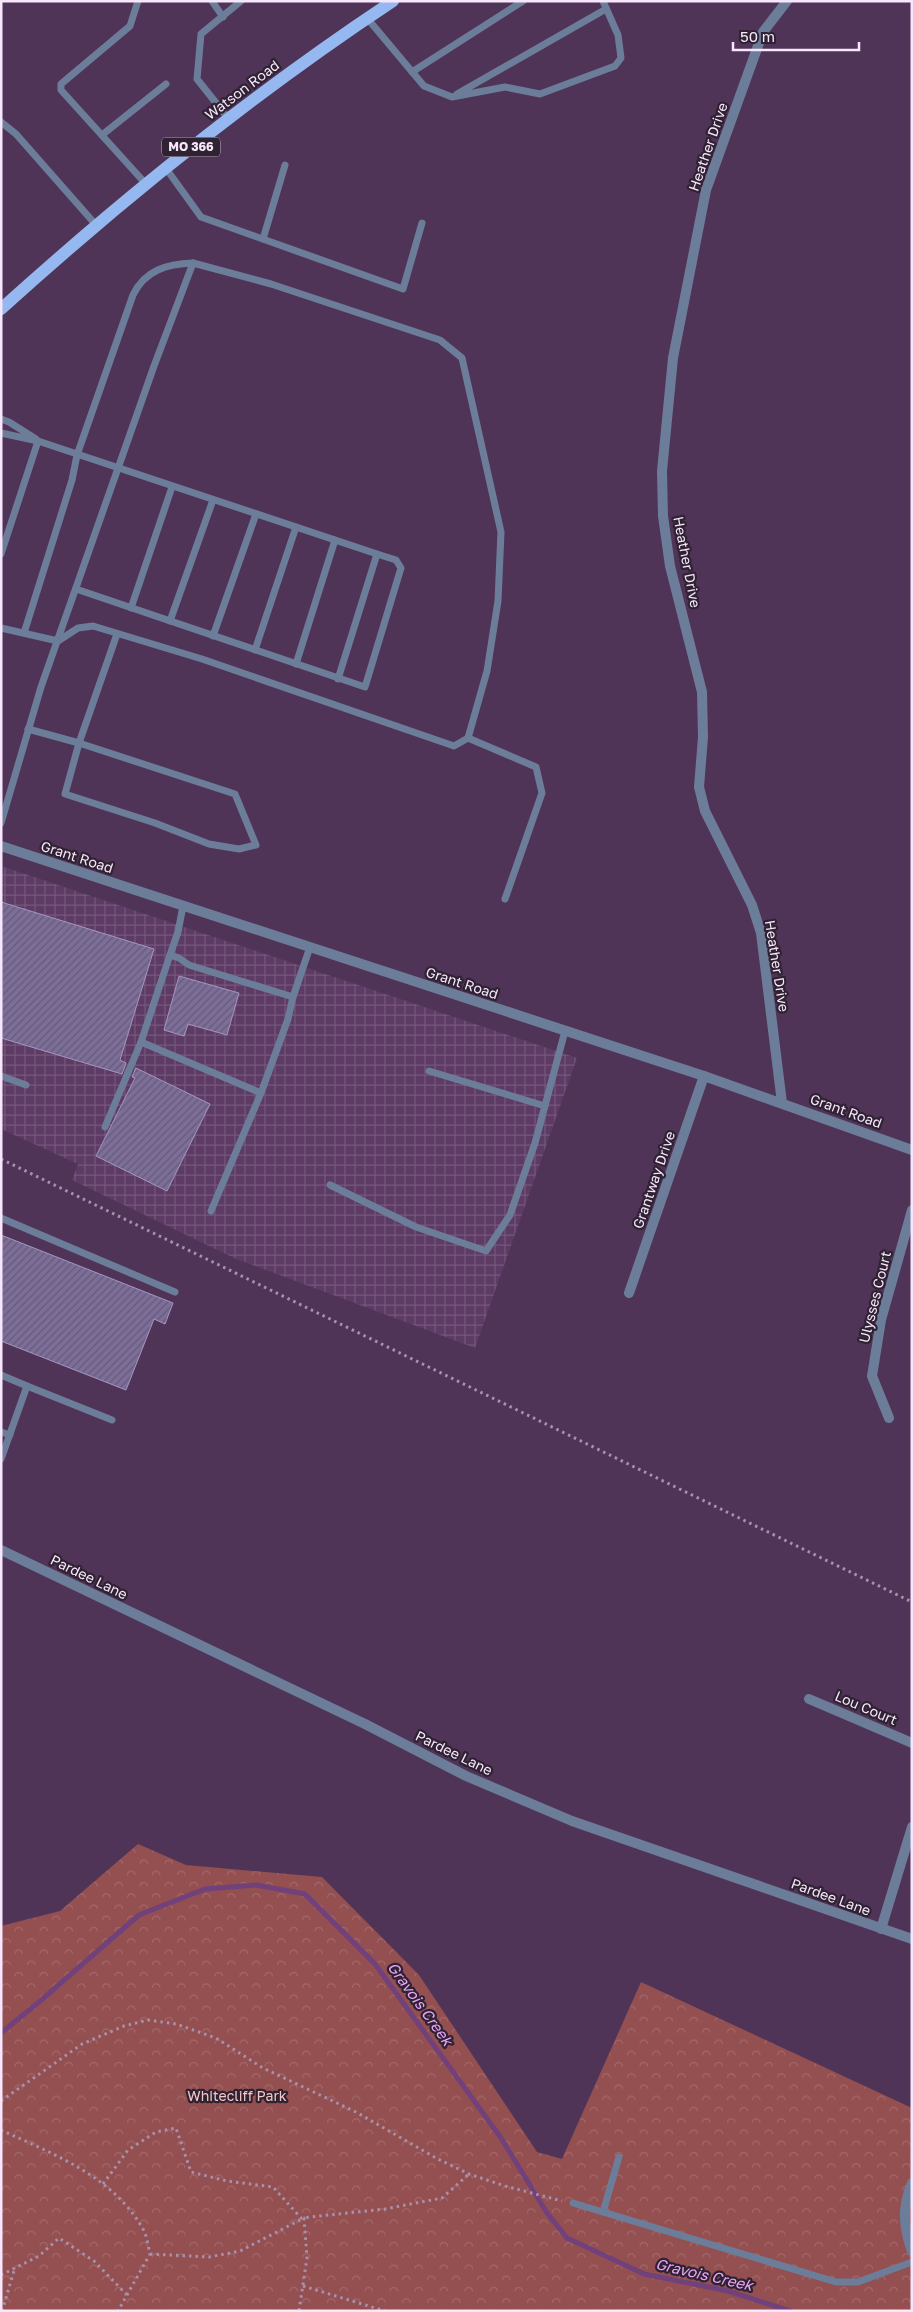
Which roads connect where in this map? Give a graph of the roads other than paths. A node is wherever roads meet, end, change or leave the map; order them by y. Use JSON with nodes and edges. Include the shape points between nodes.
{"nodes":[{"id":1,"x":138,"y":1,"type":"edge"},
{"id":2,"x":212,"y":1,"type":"edge"},
{"id":3,"x":241,"y":1,"type":"edge"},
{"id":4,"x":393,"y":1,"type":"edge"},
{"id":5,"x":522,"y":1,"type":"edge"},
{"id":6,"x":603,"y":1,"type":"edge"},
{"id":7,"x":787,"y":1,"type":"edge"},
{"id":8,"x":606,"y":9,"type":"junction"},
{"id":9,"x":223,"y":16,"type":"junction"},
{"id":10,"x":367,"y":18,"type":"junction"},
{"id":11,"x":412,"y":72,"type":"junction"},
{"id":12,"x":166,"y":84,"type":"dead end"},
{"id":13,"x":452,"y":97,"type":"junction"},
{"id":14,"x":228,"y":118,"type":"junction"},
{"id":15,"x":1,"y":122,"type":"edge"},
{"id":16,"x":102,"y":135,"type":"junction"},
{"id":17,"x":286,"y":165,"type":"dead end"},
{"id":18,"x":165,"y":167,"type":"junction"},
{"id":19,"x":146,"y":183,"type":"junction"},
{"id":20,"x":422,"y":223,"type":"dead end"},
{"id":21,"x":96,"y":225,"type":"junction"},
{"id":22,"x":264,"y":239,"type":"junction"},
{"id":23,"x":193,"y":263,"type":"junction"},
{"id":24,"x":1,"y":309,"type":"edge"},
{"id":25,"x":1,"y":420,"type":"edge"},
{"id":26,"x":1,"y":433,"type":"edge"},
{"id":27,"x":38,"y":441,"type":"junction"},
{"id":28,"x":77,"y":455,"type":"junction"},
{"id":29,"x":118,"y":469,"type":"junction"},
{"id":30,"x":172,"y":487,"type":"junction"},
{"id":31,"x":214,"y":500,"type":"junction"},
{"id":32,"x":256,"y":514,"type":"junction"},
{"id":33,"x":296,"y":527,"type":"junction"},
{"id":34,"x":335,"y":540,"type":"junction"},
{"id":35,"x":1,"y":554,"type":"edge"},
{"id":36,"x":377,"y":554,"type":"junction"},
{"id":37,"x":76,"y":589,"type":"junction"},
{"id":38,"x":131,"y":608,"type":"junction"},
{"id":39,"x":170,"y":621,"type":"junction"},
{"id":40,"x":1,"y":628,"type":"edge"},
{"id":41,"x":24,"y":634,"type":"junction"},
{"id":42,"x":117,"y":634,"type":"junction"},
{"id":43,"x":213,"y":636,"type":"junction"},
{"id":44,"x":58,"y":641,"type":"junction"},
{"id":45,"x":254,"y":650,"type":"junction"},
{"id":46,"x":296,"y":664,"type":"junction"},
{"id":47,"x":338,"y":679,"type":"junction"},
{"id":48,"x":28,"y":729,"type":"junction"},
{"id":49,"x":468,"y":738,"type":"junction"},
{"id":50,"x":79,"y":743,"type":"junction"},
{"id":51,"x":1,"y":823,"type":"edge"},
{"id":52,"x":1,"y":846,"type":"edge"},
{"id":53,"x":505,"y":899,"type":"dead end"},
{"id":54,"x":183,"y":906,"type":"junction"},
{"id":55,"x":310,"y":947,"type":"junction"},
{"id":56,"x":170,"y":955,"type":"junction"},
{"id":57,"x":293,"y":997,"type":"junction"},
{"id":58,"x":565,"y":1031,"type":"junction"},
{"id":59,"x":141,"y":1042,"type":"junction"},
{"id":60,"x":430,"y":1071,"type":"dead end"},
{"id":61,"x":1,"y":1076,"type":"edge"},
{"id":62,"x":704,"y":1076,"type":"junction"},
{"id":63,"x":26,"y":1086,"type":"dead end"},
{"id":64,"x":260,"y":1093,"type":"junction"},
{"id":65,"x":782,"y":1103,"type":"junction"},
{"id":66,"x":545,"y":1106,"type":"junction"},
{"id":67,"x":105,"y":1127,"type":"dead end"},
{"id":68,"x":912,"y":1150,"type":"edge"},
{"id":69,"x":330,"y":1185,"type":"dead end"},
{"id":70,"x":912,"y":1210,"type":"edge"},
{"id":71,"x":210,"y":1211,"type":"dead end"},
{"id":72,"x":1,"y":1218,"type":"edge"},
{"id":73,"x":175,"y":1292,"type":"dead end"},
{"id":74,"x":629,"y":1293,"type":"dead end"},
{"id":75,"x":1,"y":1375,"type":"edge"},
{"id":76,"x":27,"y":1386,"type":"junction"},
{"id":77,"x":888,"y":1418,"type":"dead end"},
{"id":78,"x":112,"y":1420,"type":"dead end"},
{"id":79,"x":1,"y":1432,"type":"edge"},
{"id":80,"x":10,"y":1435,"type":"junction"},
{"id":81,"x":1,"y":1459,"type":"edge"},
{"id":82,"x":1,"y":1550,"type":"edge"},
{"id":83,"x":809,"y":1699,"type":"dead end"},
{"id":84,"x":912,"y":1743,"type":"edge"},
{"id":85,"x":912,"y":1827,"type":"edge"},
{"id":86,"x":881,"y":1929,"type":"junction"},
{"id":87,"x":912,"y":1940,"type":"edge"},
{"id":88,"x":619,"y":2157,"type":"dead end"},
{"id":89,"x":912,"y":2183,"type":"edge"},
{"id":90,"x":573,"y":2203,"type":"road end"},
{"id":91,"x":603,"y":2212,"type":"junction"},
{"id":92,"x":912,"y":2251,"type":"edge"},
{"id":93,"x":912,"y":2262,"type":"edge"}],
"edges":[{"from":1,"to":16,"type":"lane","via":[[130,26],[61,84],[61,90]]},
{"from":2,"to":9,"type":"lane"},
{"from":3,"to":9,"type":"lane"},
{"from":4,"to":10,"type":"main road","name":"Watson Road","number":"MO 366"},
{"from":5,"to":11,"type":"lane"},
{"from":6,"to":8,"type":"lane"},
{"from":7,"to":65,"type":"street","name":"Heather Drive","via":[[763,32],[706,190],[674,358],[662,471],[663,516],[670,566],[702,692],[699,787],[704,811],[752,905],[761,934]]},
{"from":8,"to":13,"type":"lane"},
{"from":8,"to":13,"type":"lane","via":[[618,35],[621,58],[615,66],[540,94],[505,87]]},
{"from":9,"to":14,"type":"lane","via":[[201,34],[197,79]]},
{"from":10,"to":11,"type":"lane"},
{"from":10,"to":14,"type":"main road","name":"Watson Road","number":"MO 366"},
{"from":11,"to":13,"type":"lane","via":[[424,86]]},
{"from":12,"to":16,"type":"lane"},
{"from":14,"to":18,"type":"main road","name":"Watson Road","number":"MO 366"},
{"from":15,"to":21,"type":"lane","via":[[16,134]]},
{"from":16,"to":19,"type":"lane"},
{"from":17,"to":22,"type":"lane"},
{"from":18,"to":19,"type":"main road","name":"Watson Road","number":"MO 366"},
{"from":18,"to":22,"type":"lane","via":[[201,217]]},
{"from":19,"to":21,"type":"main road","name":"Watson Road","number":"MO 366"},
{"from":20,"to":22,"type":"lane","via":[[403,289]]},
{"from":21,"to":24,"type":"main road","name":"Watson Road","number":"MO 366"},
{"from":23,"to":28,"type":"lane","via":[[170,265],[138,284]]},
{"from":23,"to":29,"type":"lane"},
{"from":23,"to":49,"type":"lane","via":[[271,284],[440,340],[462,358],[501,532],[498,600],[486,671]]},
{"from":25,"to":27,"type":"lane"},
{"from":26,"to":27,"type":"lane"},
{"from":27,"to":28,"type":"lane"},
{"from":27,"to":35,"type":"lane"},
{"from":28,"to":29,"type":"lane"},
{"from":28,"to":41,"type":"lane"},
{"from":29,"to":30,"type":"lane"},
{"from":29,"to":37,"type":"lane"},
{"from":30,"to":31,"type":"lane"},
{"from":30,"to":38,"type":"lane"},
{"from":31,"to":32,"type":"lane"},
{"from":31,"to":39,"type":"lane"},
{"from":32,"to":33,"type":"lane"},
{"from":32,"to":43,"type":"lane"},
{"from":33,"to":34,"type":"lane"},
{"from":33,"to":45,"type":"lane"},
{"from":34,"to":36,"type":"lane"},
{"from":34,"to":46,"type":"lane"},
{"from":36,"to":47,"type":"lane"},
{"from":36,"to":47,"type":"lane","via":[[396,560],[401,568],[368,678],[365,687]]},
{"from":37,"to":38,"type":"lane"},
{"from":37,"to":44,"type":"lane"},
{"from":38,"to":39,"type":"lane"},
{"from":39,"to":43,"type":"lane"},
{"from":40,"to":41,"type":"lane"},
{"from":41,"to":44,"type":"lane"},
{"from":42,"to":44,"type":"lane","via":[[94,626],[78,628]]},
{"from":42,"to":49,"type":"lane","via":[[202,658],[454,746]]},
{"from":42,"to":50,"type":"lane"},
{"from":43,"to":45,"type":"lane"},
{"from":44,"to":48,"type":"lane"},
{"from":45,"to":46,"type":"lane"},
{"from":46,"to":47,"type":"lane"},
{"from":48,"to":50,"type":"lane"},
{"from":48,"to":51,"type":"lane"},
{"from":49,"to":53,"type":"lane","via":[[536,767],[542,793]]},
{"from":50,"to":50,"type":"lane","via":[[65,794],[209,844],[239,850],[256,845],[235,794]]},
{"from":52,"to":54,"type":"street","name":"Grant Road"},
{"from":54,"to":55,"type":"street","name":"Grant Road"},
{"from":54,"to":56,"type":"lane"},
{"from":55,"to":57,"type":"lane"},
{"from":55,"to":58,"type":"street","name":"Grant Road"},
{"from":56,"to":57,"type":"lane","via":[[189,965]]},
{"from":56,"to":59,"type":"lane"},
{"from":57,"to":64,"type":"lane"},
{"from":58,"to":62,"type":"street","name":"Grant Road"},
{"from":58,"to":66,"type":"lane"},
{"from":59,"to":64,"type":"lane"},
{"from":59,"to":67,"type":"lane"},
{"from":60,"to":66,"type":"lane"},
{"from":61,"to":63,"type":"lane"},
{"from":62,"to":65,"type":"street","name":"Grant Road"},
{"from":62,"to":74,"type":"street","name":"Grantway Drive"},
{"from":64,"to":71,"type":"lane"},
{"from":65,"to":68,"type":"street","name":"Grant Road"},
{"from":66,"to":69,"type":"lane","via":[[510,1215],[486,1251],[416,1226]]},
{"from":70,"to":77,"type":"street","name":"Ulysses Court","via":[[881,1320],[872,1376]]},
{"from":72,"to":73,"type":"lane"},
{"from":75,"to":76,"type":"lane"},
{"from":76,"to":78,"type":"lane"},
{"from":76,"to":80,"type":"lane"},
{"from":79,"to":80,"type":"lane"},
{"from":80,"to":81,"type":"lane"},
{"from":82,"to":86,"type":"street","name":"Pardee Lane","via":[[365,1724],[466,1776],[572,1821]]},
{"from":83,"to":84,"type":"street","name":"Lou Court"},
{"from":85,"to":86,"type":"street"},
{"from":86,"to":87,"type":"street","name":"Pardee Lane"},
{"from":88,"to":91,"type":"lane"},
{"from":89,"to":92,"type":"street","via":[[904,2208],[904,2223]]},
{"from":90,"to":91,"type":"lane"},
{"from":91,"to":93,"type":"lane","via":[[836,2282],[858,2282]]}]}
